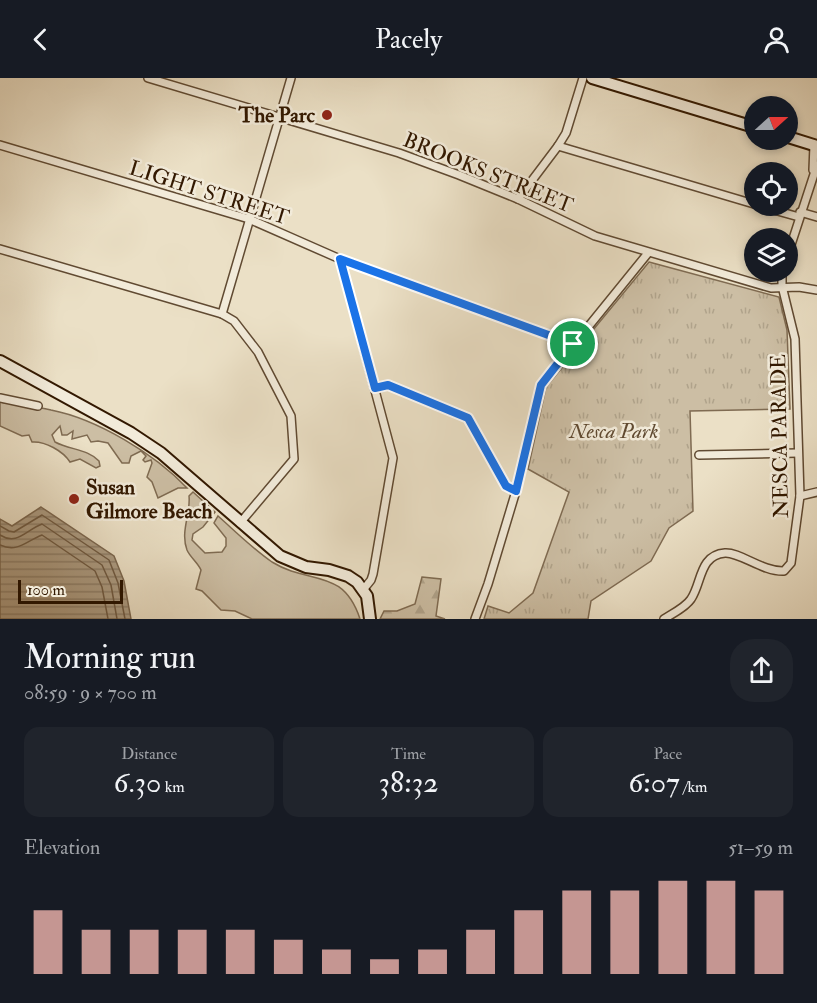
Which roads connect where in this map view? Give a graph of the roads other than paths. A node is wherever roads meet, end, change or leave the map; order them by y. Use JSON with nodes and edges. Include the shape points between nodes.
{"nodes":[{"id":1,"x":148,"y":78,"type":"edge"},
{"id":2,"x":291,"y":78,"type":"edge"},
{"id":3,"x":583,"y":78,"type":"edge"},
{"id":4,"x":592,"y":78,"type":"edge"},
{"id":5,"x":279,"y":117,"type":"junction"},
{"id":6,"x":744,"y":124,"type":"edge"},
{"id":7,"x":798,"y":140,"type":"edge"},
{"id":8,"x":0,"y":145,"type":"edge"},
{"id":9,"x":816,"y":145,"type":"edge"},
{"id":10,"x":558,"y":146,"type":"junction"},
{"id":11,"x":815,"y":169,"type":"edge"},
{"id":12,"x":518,"y":199,"type":"junction"},
{"id":13,"x":744,"y":201,"type":"edge"},
{"id":14,"x":800,"y":215,"type":"junction"},
{"id":15,"x":817,"y":218,"type":"edge"},
{"id":16,"x":249,"y":219,"type":"junction"},
{"id":17,"x":796,"y":228,"type":"edge"},
{"id":18,"x":0,"y":249,"type":"edge"},
{"id":19,"x":648,"y":253,"type":"junction"},
{"id":20,"x":340,"y":259,"type":"junction"},
{"id":21,"x":782,"y":282,"type":"edge"},
{"id":22,"x":782,"y":286,"type":"junction"},
{"id":23,"x":817,"y":290,"type":"edge"},
{"id":24,"x":222,"y":314,"type":"junction"},
{"id":25,"x":573,"y":344,"type":"junction"},
{"id":26,"x":0,"y":361,"type":"edge"},
{"id":27,"x":375,"y":388,"type":"junction"},
{"id":28,"x":0,"y":398,"type":"edge"},
{"id":29,"x":38,"y":406,"type":"dead end"},
{"id":30,"x":798,"y":453,"type":"junction"},
{"id":31,"x":699,"y":456,"type":"dead end"},
{"id":32,"x":516,"y":491,"type":"junction"},
{"id":33,"x":817,"y":492,"type":"edge"},
{"id":34,"x":800,"y":496,"type":"junction"},
{"id":35,"x":240,"y":523,"type":"junction"},
{"id":36,"x":363,"y":590,"type":"junction"},
{"id":37,"x":370,"y":619,"type":"edge"},
{"id":38,"x":475,"y":619,"type":"edge"},
{"id":39,"x":664,"y":619,"type":"edge"}],
"edges":[{"from":1,"to":5,"type":"street","name":"BROOKS STREET"},
{"from":2,"to":5,"type":"street"},
{"from":3,"to":10,"type":"street","via":[[566,133]]},
{"from":4,"to":6,"type":"main road"},
{"from":5,"to":12,"type":"street","name":"BROOKS STREET","via":[[399,153]]},
{"from":5,"to":16,"type":"street"},
{"from":7,"to":9,"type":"main road"},
{"from":8,"to":16,"type":"street","name":"LIGHT STREET"},
{"from":9,"to":11,"type":"street"},
{"from":10,"to":12,"type":"street"},
{"from":10,"to":13,"type":"street"},
{"from":11,"to":14,"type":"street"},
{"from":12,"to":19,"type":"street","name":"BROOKS STREET","via":[[594,236]]},
{"from":14,"to":15,"type":"street"},
{"from":14,"to":17,"type":"street"},
{"from":16,"to":20,"type":"street","name":"LIGHT STREET"},
{"from":16,"to":24,"type":"street"},
{"from":18,"to":24,"type":"street"},
{"from":19,"to":22,"type":"street","name":"BROOKS STREET","via":[[771,288]]},
{"from":19,"to":25,"type":"street"},
{"from":20,"to":25,"type":"street","name":"LIGHT STREET"},
{"from":20,"to":27,"type":"street"},
{"from":21,"to":22,"type":"street","name":"NESCA PARADE"},
{"from":22,"to":23,"type":"street","name":"BROOKS STREET"},
{"from":22,"to":30,"type":"street","name":"NESCA PARADE","via":[[795,339]]},
{"from":24,"to":35,"type":"street","via":[[234,321],[258,352],[291,416],[294,459]]},
{"from":25,"to":32,"type":"street","via":[[541,385]]},
{"from":26,"to":35,"type":"main road","via":[[161,453]]},
{"from":27,"to":32,"type":"street","via":[[388,385],[468,418],[506,486]]},
{"from":27,"to":36,"type":"street","via":[[393,464],[373,574]]},
{"from":28,"to":29,"type":"street"},
{"from":30,"to":31,"type":"street"},
{"from":30,"to":34,"type":"street","name":"NESCA PARADE"},
{"from":32,"to":38,"type":"street"},
{"from":33,"to":34,"type":"street"},
{"from":34,"to":39,"type":"street","name":"NESCA PARADE","via":[[791,563],[784,571],[727,553],[711,558],[703,568],[691,601]]},
{"from":35,"to":36,"type":"main road","via":[[280,556],[306,567],[348,576]]},
{"from":36,"to":37,"type":"main road"}]}
